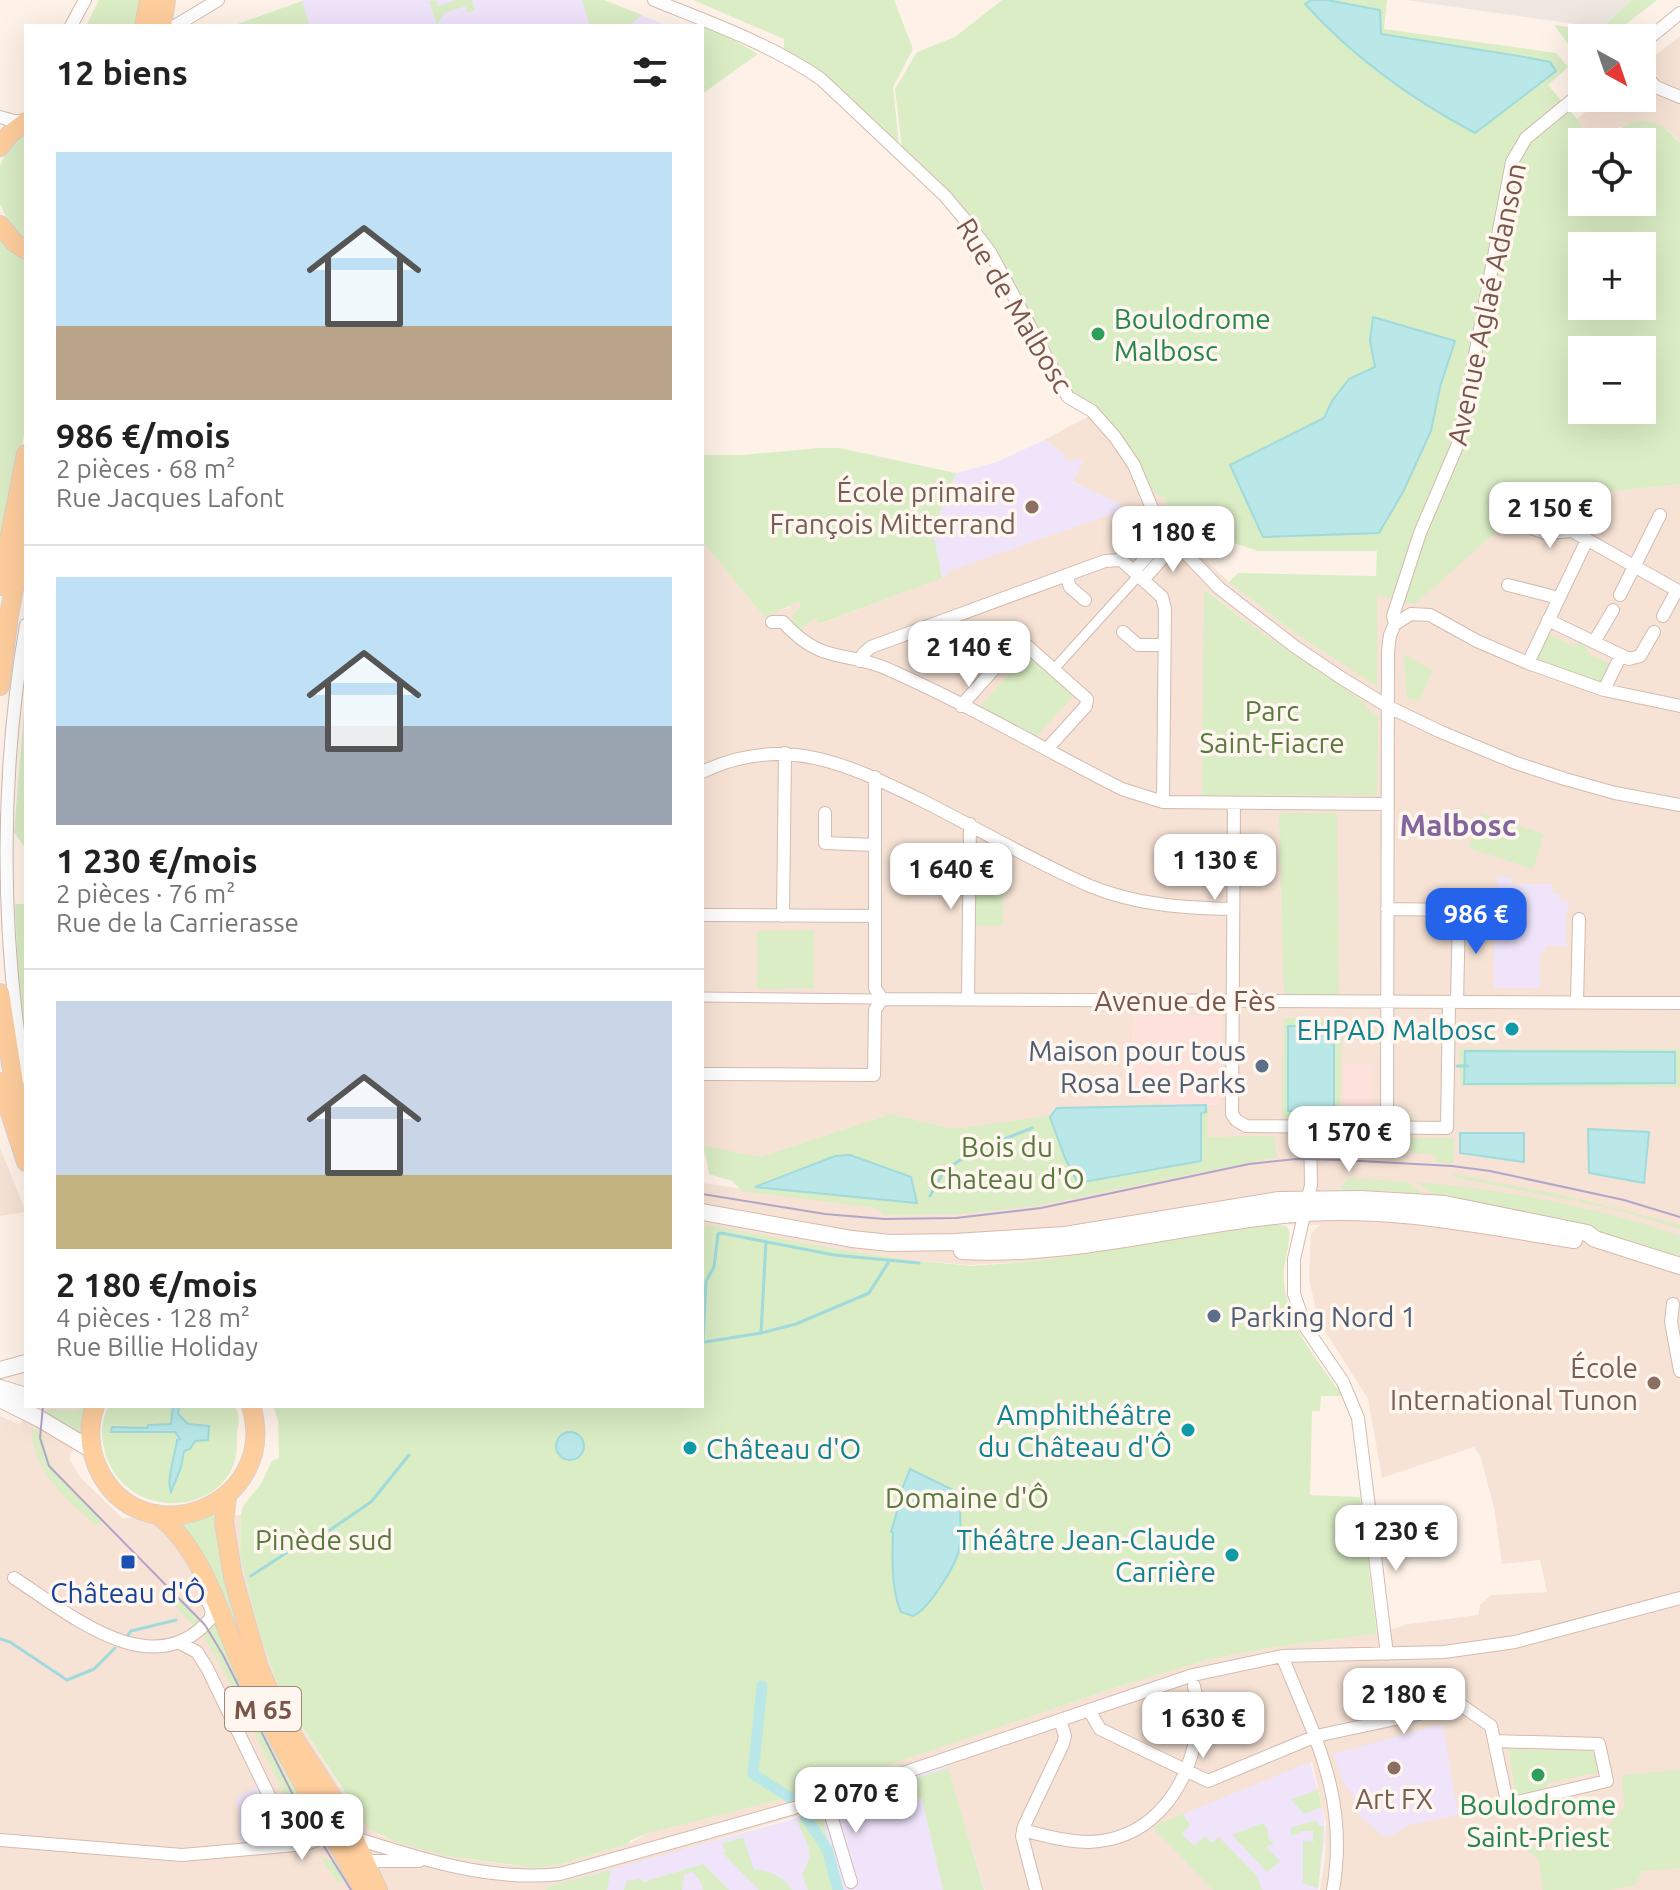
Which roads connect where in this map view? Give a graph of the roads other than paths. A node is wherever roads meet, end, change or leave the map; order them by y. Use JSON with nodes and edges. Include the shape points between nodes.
{"nodes":[{"id":1,"x":85,"y":0,"type":"edge"},
{"id":2,"x":149,"y":0,"type":"edge"},
{"id":3,"x":166,"y":0,"type":"edge"},
{"id":4,"x":217,"y":0,"type":"edge"},
{"id":5,"x":654,"y":0,"type":"edge"},
{"id":6,"x":1680,"y":13,"type":"edge"},
{"id":7,"x":72,"y":24,"type":"edge"},
{"id":8,"x":144,"y":24,"type":"edge"},
{"id":9,"x":162,"y":24,"type":"edge"},
{"id":10,"x":178,"y":24,"type":"edge"},
{"id":11,"x":1656,"y":33,"type":"edge"},
{"id":12,"x":1656,"y":85,"type":"edge"},
{"id":13,"x":1680,"y":97,"type":"edge"},
{"id":14,"x":1568,"y":103,"type":"edge"},
{"id":15,"x":0,"y":117,"type":"edge"},
{"id":16,"x":24,"y":121,"type":"edge"},
{"id":17,"x":24,"y":123,"type":"edge"},
{"id":18,"x":0,"y":147,"type":"edge"},
{"id":19,"x":3,"y":232,"type":"edge"},
{"id":20,"x":24,"y":248,"type":"edge"},
{"id":21,"x":24,"y":464,"type":"edge"},
{"id":22,"x":1660,"y":515,"type":"dead end"},
{"id":23,"x":1534,"y":529,"type":"dead end"},
{"id":24,"x":24,"y":536,"type":"edge"},
{"id":25,"x":1171,"y":539,"type":"junction"},
{"id":26,"x":1586,"y":542,"type":"junction"},
{"id":27,"x":1634,"y":567,"type":"junction"},
{"id":28,"x":1066,"y":575,"type":"junction"},
{"id":29,"x":1139,"y":575,"type":"junction"},
{"id":30,"x":1680,"y":575,"type":"edge"},
{"id":31,"x":1508,"y":585,"type":"dead end"},
{"id":32,"x":0,"y":586,"type":"edge"},
{"id":33,"x":1677,"y":590,"type":"edge"},
{"id":34,"x":1620,"y":595,"type":"dead end"},
{"id":35,"x":1559,"y":598,"type":"junction"},
{"id":36,"x":1085,"y":600,"type":"dead end"},
{"id":37,"x":1613,"y":610,"type":"dead end"},
{"id":38,"x":1663,"y":616,"type":"dead end"},
{"id":39,"x":1548,"y":620,"type":"junction"},
{"id":40,"x":772,"y":622,"type":"dead end"},
{"id":41,"x":1395,"y":624,"type":"junction"},
{"id":42,"x":1123,"y":632,"type":"dead end"},
{"id":43,"x":1654,"y":632,"type":"dead end"},
{"id":44,"x":24,"y":635,"type":"edge"},
{"id":45,"x":1594,"y":642,"type":"junction"},
{"id":46,"x":1163,"y":645,"type":"junction"},
{"id":47,"x":1621,"y":655,"type":"junction"},
{"id":48,"x":860,"y":661,"type":"junction"},
{"id":49,"x":1528,"y":663,"type":"junction"},
{"id":50,"x":1054,"y":669,"type":"junction"},
{"id":51,"x":0,"y":686,"type":"edge"},
{"id":52,"x":1604,"y":690,"type":"junction"},
{"id":53,"x":961,"y":706,"type":"junction"},
{"id":54,"x":1680,"y":706,"type":"edge"},
{"id":55,"x":1389,"y":707,"type":"junction"},
{"id":56,"x":1047,"y":749,"type":"junction"},
{"id":57,"x":785,"y":753,"type":"junction"},
{"id":58,"x":704,"y":771,"type":"edge"},
{"id":59,"x":875,"y":777,"type":"junction"},
{"id":60,"x":1163,"y":802,"type":"junction"},
{"id":61,"x":1234,"y":803,"type":"junction"},
{"id":62,"x":1387,"y":804,"type":"junction"},
{"id":63,"x":1680,"y":805,"type":"edge"},
{"id":64,"x":825,"y":813,"type":"dead end"},
{"id":65,"x":970,"y":824,"type":"junction"},
{"id":66,"x":874,"y":845,"type":"junction"},
{"id":67,"x":1233,"y":909,"type":"junction"},
{"id":68,"x":1387,"y":909,"type":"junction"},
{"id":69,"x":704,"y":915,"type":"edge"},
{"id":70,"x":783,"y":916,"type":"junction"},
{"id":71,"x":873,"y":916,"type":"junction"},
{"id":72,"x":1579,"y":919,"type":"dead end"},
{"id":73,"x":0,"y":993,"type":"edge"},
{"id":74,"x":704,"y":997,"type":"edge"},
{"id":75,"x":878,"y":999,"type":"junction"},
{"id":76,"x":968,"y":999,"type":"junction"},
{"id":77,"x":1386,"y":1001,"type":"junction"},
{"id":78,"x":1233,"y":1002,"type":"junction"},
{"id":79,"x":1453,"y":1002,"type":"junction"},
{"id":80,"x":1577,"y":1002,"type":"junction"},
{"id":81,"x":1680,"y":1003,"type":"edge"},
{"id":82,"x":24,"y":1072,"type":"edge"},
{"id":83,"x":704,"y":1074,"type":"edge"},
{"id":84,"x":0,"y":1082,"type":"edge"},
{"id":85,"x":24,"y":1116,"type":"edge"},
{"id":86,"x":1310,"y":1126,"type":"junction"},
{"id":87,"x":1387,"y":1127,"type":"junction"},
{"id":88,"x":24,"y":1156,"type":"edge"},
{"id":89,"x":1308,"y":1199,"type":"junction"},
{"id":90,"x":704,"y":1212,"type":"edge"},
{"id":91,"x":1595,"y":1239,"type":"junction"},
{"id":92,"x":1680,"y":1266,"type":"edge"},
{"id":93,"x":1673,"y":1304,"type":"dead end"},
{"id":94,"x":24,"y":1364,"type":"edge"},
{"id":95,"x":0,"y":1370,"type":"edge"},
{"id":96,"x":1680,"y":1371,"type":"edge"},
{"id":97,"x":0,"y":1388,"type":"edge"},
{"id":98,"x":24,"y":1395,"type":"edge"},
{"id":99,"x":0,"y":1399,"type":"edge"},
{"id":100,"x":95,"y":1408,"type":"edge"},
{"id":101,"x":251,"y":1408,"type":"edge"},
{"id":102,"x":92,"y":1450,"type":"junction"},
{"id":103,"x":227,"y":1496,"type":"junction"},
{"id":104,"x":157,"y":1514,"type":"junction"},
{"id":105,"x":197,"y":1563,"type":"junction"},
{"id":106,"x":14,"y":1578,"type":"dead end"},
{"id":107,"x":1680,"y":1598,"type":"edge"},
{"id":108,"x":180,"y":1643,"type":"junction"},
{"id":109,"x":1387,"y":1654,"type":"junction"},
{"id":110,"x":1282,"y":1656,"type":"junction"},
{"id":111,"x":1194,"y":1686,"type":"dead end"},
{"id":112,"x":1089,"y":1710,"type":"junction"},
{"id":113,"x":1060,"y":1720,"type":"junction"},
{"id":114,"x":1316,"y":1736,"type":"junction"},
{"id":115,"x":1494,"y":1741,"type":"junction"},
{"id":116,"x":1187,"y":1773,"type":"junction"},
{"id":117,"x":826,"y":1799,"type":"junction"},
{"id":118,"x":1023,"y":1830,"type":"junction"},
{"id":119,"x":332,"y":1832,"type":"junction"},
{"id":120,"x":290,"y":1839,"type":"junction"},
{"id":121,"x":0,"y":1840,"type":"edge"},
{"id":122,"x":430,"y":1860,"type":"junction"},
{"id":123,"x":366,"y":1861,"type":"junction"},
{"id":124,"x":397,"y":1862,"type":"junction"},
{"id":125,"x":851,"y":1882,"type":"dead end"},
{"id":126,"x":373,"y":1888,"type":"edge"},
{"id":127,"x":1036,"y":1890,"type":"edge"},
{"id":128,"x":1333,"y":1890,"type":"edge"}],
"edges":[{"from":1,"to":7,"type":"street"},
{"from":2,"to":8,"type":"main road"},
{"from":3,"to":9,"type":"main road"},
{"from":4,"to":10,"type":"street"},
{"from":5,"to":25,"type":"street","name":"Rue de Malbosc","via":[[721,25],[802,66],[945,196],[990,252],[1068,397],[1092,411],[1134,465]]},
{"from":6,"to":11,"type":"street"},
{"from":12,"to":13,"type":"street"},
{"from":14,"to":41,"type":"street","name":"Avenue Aglaé Adanson","via":[[1526,138],[1512,162],[1458,444],[1396,602]]},
{"from":15,"to":16,"type":"street"},
{"from":17,"to":18,"type":"main road"},
{"from":19,"to":20,"type":"main road"},
{"from":21,"to":32,"type":"main road"},
{"from":22,"to":27,"type":"street"},
{"from":23,"to":26,"type":"street","via":[[1572,531]]},
{"from":24,"to":51,"type":"main road"},
{"from":25,"to":29,"type":"street"},
{"from":25,"to":55,"type":"street","name":"Rue de Malbosc","via":[[1219,588],[1294,646]]},
{"from":26,"to":27,"type":"street"},
{"from":26,"to":35,"type":"street"},
{"from":27,"to":33,"type":"street"},
{"from":27,"to":34,"type":"street"},
{"from":28,"to":29,"type":"street","via":[[1116,558]]},
{"from":28,"to":36,"type":"street","via":[[1070,587]]},
{"from":28,"to":48,"type":"street","via":[[871,647]]},
{"from":29,"to":46,"type":"street","via":[[1162,597]]},
{"from":29,"to":50,"type":"street"},
{"from":30,"to":33,"type":"street"},
{"from":31,"to":35,"type":"street"},
{"from":33,"to":38,"type":"street"},
{"from":35,"to":39,"type":"street"},
{"from":37,"to":45,"type":"street"},
{"from":39,"to":45,"type":"street"},
{"from":39,"to":49,"type":"street"},
{"from":40,"to":48,"type":"street","via":[[783,622],[824,653]]},
{"from":41,"to":49,"type":"street","via":[[1411,614],[1430,615]]},
{"from":41,"to":55,"type":"street","name":"Avenue Aglaé Adanson","via":[[1388,651]]},
{"from":42,"to":46,"type":"street","via":[[1138,645]]},
{"from":43,"to":47,"type":"street","via":[[1640,656]]},
{"from":44,"to":82,"type":"street","via":[[7,716],[1,852],[9,974]]},
{"from":45,"to":47,"type":"street"},
{"from":46,"to":60,"type":"street"},
{"from":47,"to":52,"type":"street"},
{"from":48,"to":53,"type":"street","via":[[889,669]]},
{"from":49,"to":52,"type":"street"},
{"from":50,"to":53,"type":"street","via":[[1017,643]]},
{"from":50,"to":56,"type":"street","via":[[1087,699]]},
{"from":52,"to":54,"type":"street"},
{"from":53,"to":56,"type":"street"},
{"from":55,"to":62,"type":"street","name":"Avenue Aglaé Adanson"},
{"from":55,"to":63,"type":"street","name":"Rue de Malbosc","via":[[1516,763],[1615,793]]},
{"from":56,"to":60,"type":"street","via":[[1122,789]]},
{"from":57,"to":58,"type":"street","via":[[736,759]]},
{"from":57,"to":59,"type":"street","via":[[828,759]]},
{"from":57,"to":70,"type":"street"},
{"from":59,"to":65,"type":"street"},
{"from":59,"to":66,"type":"street"},
{"from":60,"to":61,"type":"street"},
{"from":61,"to":62,"type":"street"},
{"from":61,"to":67,"type":"street"},
{"from":62,"to":68,"type":"street","name":"Avenue Aglaé Adanson"},
{"from":64,"to":66,"type":"street","via":[[825,843]]},
{"from":65,"to":67,"type":"street","via":[[1090,886],[1173,907]]},
{"from":65,"to":76,"type":"street"},
{"from":66,"to":71,"type":"street"},
{"from":67,"to":78,"type":"street"},
{"from":68,"to":77,"type":"street","name":"Avenue Aglaé Adanson"},
{"from":68,"to":79,"type":"street","via":[[1459,910]]},
{"from":69,"to":70,"type":"street"},
{"from":70,"to":71,"type":"street"},
{"from":71,"to":75,"type":"street"},
{"from":72,"to":80,"type":"street"},
{"from":73,"to":85,"type":"main road"},
{"from":74,"to":75,"type":"street","name":"Avenue de Fès"},
{"from":75,"to":76,"type":"street","name":"Avenue de Fès"},
{"from":75,"to":83,"type":"street","via":[[874,1075]]},
{"from":76,"to":78,"type":"street","name":"Avenue de Fès"},
{"from":77,"to":78,"type":"street","name":"Avenue de Fès"},
{"from":77,"to":79,"type":"street","name":"Avenue de Fès"},
{"from":77,"to":87,"type":"street","name":"Avenue Aglaé Adanson"},
{"from":78,"to":86,"type":"street","via":[[1232,1114],[1246,1126]]},
{"from":79,"to":80,"type":"street","name":"Avenue de Fès"},
{"from":79,"to":87,"type":"street","via":[[1447,1128]]},
{"from":80,"to":81,"type":"street","name":"Avenue de Fès"},
{"from":84,"to":88,"type":"main road"},
{"from":86,"to":87,"type":"street"},
{"from":86,"to":89,"type":"street"},
{"from":89,"to":90,"type":"main road","via":[[1065,1235],[890,1243]]},
{"from":89,"to":91,"type":"main road"},
{"from":89,"to":91,"type":"main road","via":[[1445,1204],[1587,1233]]},
{"from":89,"to":109,"type":"street","via":[[1294,1259],[1294,1294],[1306,1328],[1343,1382],[1358,1418]]},
{"from":91,"to":92,"type":"main road"},
{"from":93,"to":96,"type":"street"},
{"from":94,"to":95,"type":"main road"},
{"from":97,"to":98,"type":"main road"},
{"from":99,"to":102,"type":"main road"},
{"from":100,"to":102,"type":"main road"},
{"from":101,"to":103,"type":"main road","via":[[253,1454]]},
{"from":102,"to":104,"type":"main road","via":[[114,1492]]},
{"from":103,"to":104,"type":"main road","via":[[194,1513]]},
{"from":103,"to":119,"type":"main road","number":"M 65","via":[[224,1522],[233,1577],[259,1668],[278,1711],[343,1814]]},
{"from":104,"to":105,"type":"main road","number":"M 65","via":[[176,1530]]},
{"from":105,"to":108,"type":"street","via":[[212,1616]]},
{"from":105,"to":119,"type":"main road","number":"M 65","via":[[248,1680]]},
{"from":106,"to":108,"type":"street","via":[[102,1634],[144,1646]]},
{"from":107,"to":109,"type":"street","via":[[1515,1642]]},
{"from":108,"to":120,"type":"street","via":[[197,1652],[207,1668]]},
{"from":109,"to":110,"type":"street"},
{"from":110,"to":112,"type":"street","via":[[1193,1675]]},
{"from":110,"to":114,"type":"street"},
{"from":111,"to":116,"type":"street","via":[[1201,1722]]},
{"from":112,"to":113,"type":"street"},
{"from":112,"to":116,"type":"street","via":[[1100,1729]]},
{"from":113,"to":117,"type":"street"},
{"from":113,"to":118,"type":"street","via":[[1063,1744]]},
{"from":114,"to":115,"type":"street","via":[[1461,1705],[1488,1722]]},
{"from":114,"to":116,"type":"street","via":[[1212,1781]]},
{"from":114,"to":128,"type":"street","via":[[1332,1783],[1338,1836]]},
{"from":115,"to":115,"type":"street","via":[[1509,1804],[1607,1781],[1599,1744]]},
{"from":116,"to":118,"type":"street","via":[[1156,1815],[1118,1837],[1090,1842]]},
{"from":117,"to":122,"type":"street","via":[[560,1874],[515,1875]]},
{"from":117,"to":125,"type":"street"},
{"from":118,"to":127,"type":"street"},
{"from":119,"to":120,"type":"street"},
{"from":119,"to":120,"type":"street","via":[[315,1842]]},
{"from":119,"to":122,"type":"street"},
{"from":119,"to":123,"type":"main road","via":[[358,1860]]},
{"from":119,"to":126,"type":"main road","number":"M 65"},
{"from":120,"to":121,"type":"street","via":[[259,1849],[182,1855]]},
{"from":122,"to":124,"type":"street"},
{"from":123,"to":124,"type":"street"},
{"from":123,"to":126,"type":"main road"},
{"from":124,"to":126,"type":"street"}]}
